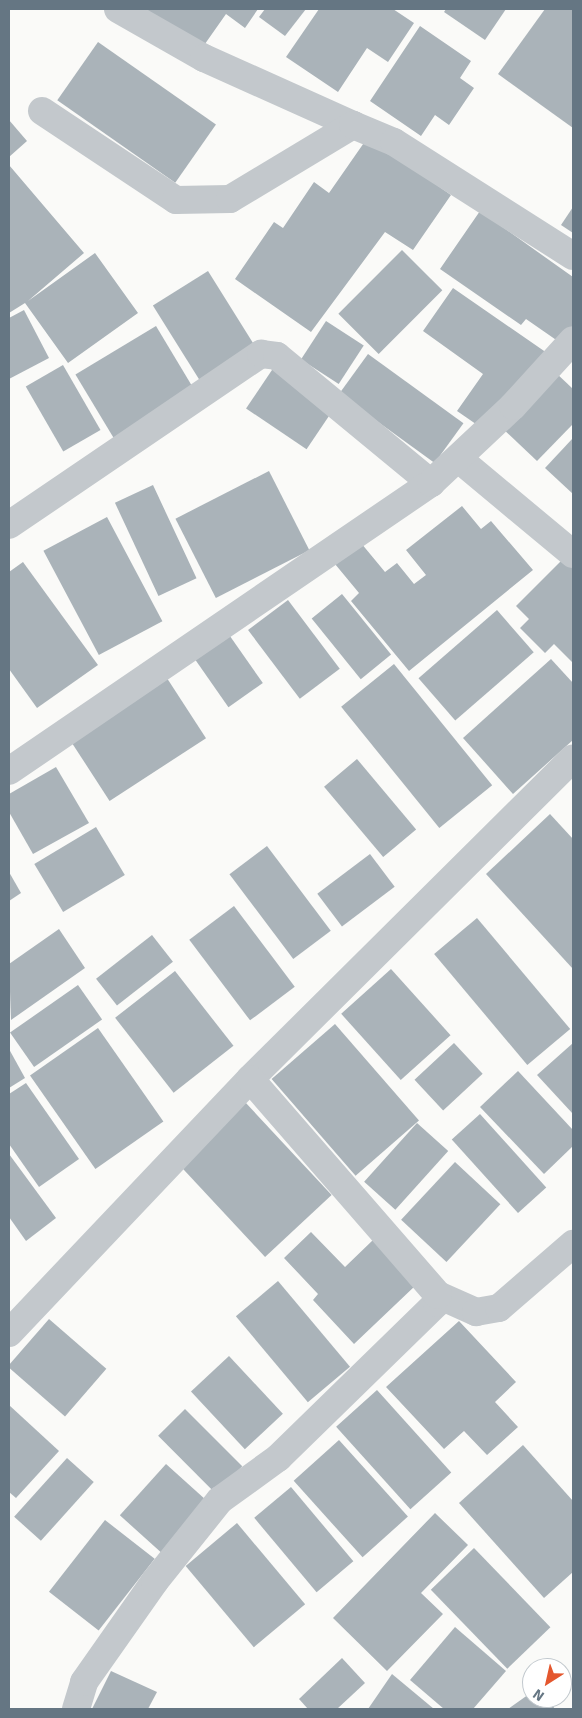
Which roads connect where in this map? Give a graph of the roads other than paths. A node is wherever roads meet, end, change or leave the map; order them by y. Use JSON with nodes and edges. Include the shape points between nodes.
{"nodes":[{"id":1,"x":118,"y":9,"type":"edge"},
{"id":2,"x":42,"y":111,"type":"dead end"},
{"id":3,"x":353,"y":125,"type":"junction"},
{"id":4,"x":573,"y":256,"type":"edge"},
{"id":5,"x":573,"y":340,"type":"edge"},
{"id":6,"x":460,"y":460,"type":"junction"},
{"id":7,"x":431,"y":483,"type":"junction"},
{"id":8,"x":9,"y":525,"type":"edge"},
{"id":9,"x":573,"y":554,"type":"edge"},
{"id":10,"x":573,"y":758,"type":"edge"},
{"id":11,"x":9,"y":771,"type":"edge"},
{"id":12,"x":250,"y":1079,"type":"junction"},
{"id":13,"x":573,"y":1244,"type":"edge"},
{"id":14,"x":438,"y":1295,"type":"junction"},
{"id":15,"x":9,"y":1333,"type":"edge"},
{"id":16,"x":76,"y":1709,"type":"edge"}],
"edges":[{"from":1,"to":3,"type":"street","via":[[189,50]]},
{"from":2,"to":3,"type":"street","via":[[176,200],[230,199]]},
{"from":3,"to":4,"type":"street","via":[[394,142]]},
{"from":5,"to":6,"type":"street"},
{"from":6,"to":7,"type":"street"},
{"from":6,"to":9,"type":"street"},
{"from":7,"to":8,"type":"street","via":[[277,356],[261,354]]},
{"from":7,"to":11,"type":"street"},
{"from":10,"to":12,"type":"street"},
{"from":12,"to":14,"type":"street"},
{"from":12,"to":15,"type":"street"},
{"from":13,"to":14,"type":"street","via":[[499,1308],[476,1312]]},
{"from":14,"to":16,"type":"street","via":[[437,1303],[278,1458],[220,1500],[155,1581],[84,1682]]}]}
